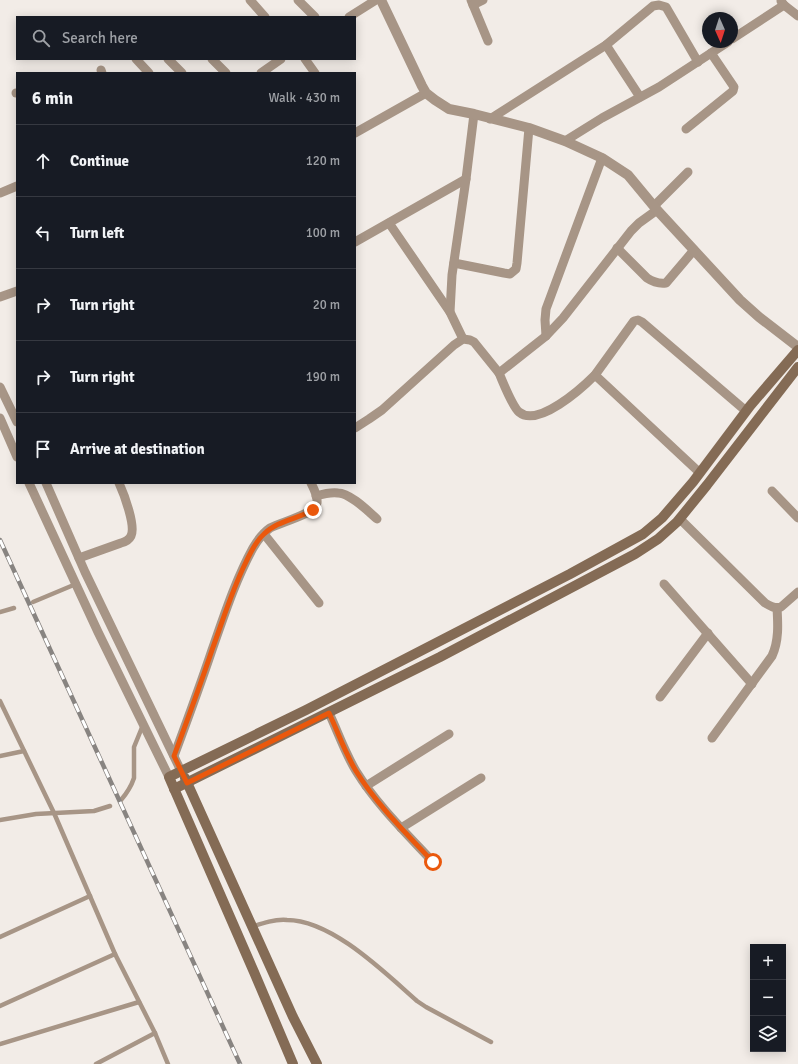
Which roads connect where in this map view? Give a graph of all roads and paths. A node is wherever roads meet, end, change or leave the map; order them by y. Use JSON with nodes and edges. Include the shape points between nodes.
{"nodes":[{"id":1,"x":250,"y":0,"type":"edge"},
{"id":2,"x":298,"y":0,"type":"edge"},
{"id":3,"x":376,"y":0,"type":"edge"},
{"id":4,"x":381,"y":0,"type":"edge"},
{"id":5,"x":483,"y":0,"type":"edge"},
{"id":6,"x":472,"y":2,"type":"edge"},
{"id":7,"x":662,"y":3,"type":"edge"},
{"id":8,"x":782,"y":3,"type":"edge"},
{"id":9,"x":264,"y":16,"type":"edge"},
{"id":10,"x":314,"y":16,"type":"edge"},
{"id":11,"x":351,"y":16,"type":"edge"},
{"id":12,"x":798,"y":16,"type":"edge"},
{"id":13,"x":738,"y":35,"type":"edge"},
{"id":14,"x":488,"y":40,"type":"dead end"},
{"id":15,"x":606,"y":45,"type":"junction"},
{"id":16,"x":720,"y":48,"type":"edge"},
{"id":17,"x":711,"y":54,"type":"junction"},
{"id":18,"x":137,"y":60,"type":"edge"},
{"id":19,"x":169,"y":60,"type":"edge"},
{"id":20,"x":213,"y":60,"type":"edge"},
{"id":21,"x":280,"y":60,"type":"edge"},
{"id":22,"x":306,"y":60,"type":"edge"},
{"id":23,"x":698,"y":62,"type":"junction"},
{"id":24,"x":149,"y":72,"type":"edge"},
{"id":25,"x":181,"y":72,"type":"edge"},
{"id":26,"x":225,"y":72,"type":"edge"},
{"id":27,"x":262,"y":72,"type":"edge"},
{"id":28,"x":314,"y":72,"type":"edge"},
{"id":29,"x":426,"y":93,"type":"junction"},
{"id":30,"x":640,"y":97,"type":"junction"},
{"id":31,"x":474,"y":114,"type":"junction"},
{"id":32,"x":490,"y":119,"type":"junction"},
{"id":33,"x":528,"y":128,"type":"junction"},
{"id":34,"x":686,"y":129,"type":"dead end"},
{"id":35,"x":356,"y":131,"type":"edge"},
{"id":36,"x":565,"y":141,"type":"junction"},
{"id":37,"x":602,"y":158,"type":"junction"},
{"id":38,"x":688,"y":172,"type":"dead end"},
{"id":39,"x":466,"y":179,"type":"junction"},
{"id":40,"x":16,"y":186,"type":"edge"},
{"id":41,"x":0,"y":194,"type":"edge"},
{"id":42,"x":656,"y":208,"type":"junction"},
{"id":43,"x":388,"y":223,"type":"junction"},
{"id":44,"x":356,"y":241,"type":"edge"},
{"id":45,"x":617,"y":248,"type":"junction"},
{"id":46,"x":694,"y":250,"type":"junction"},
{"id":47,"x":454,"y":263,"type":"junction"},
{"id":48,"x":16,"y":291,"type":"edge"},
{"id":49,"x":0,"y":297,"type":"edge"},
{"id":50,"x":450,"y":312,"type":"junction"},
{"id":51,"x":546,"y":336,"type":"junction"},
{"id":52,"x":463,"y":339,"type":"junction"},
{"id":53,"x":798,"y":347,"type":"edge"},
{"id":54,"x":798,"y":350,"type":"edge"},
{"id":55,"x":798,"y":367,"type":"edge"},
{"id":56,"x":499,"y":373,"type":"junction"},
{"id":57,"x":595,"y":374,"type":"junction"},
{"id":58,"x":0,"y":387,"type":"edge"},
{"id":59,"x":746,"y":411,"type":"junction"},
{"id":60,"x":0,"y":418,"type":"edge"},
{"id":61,"x":16,"y":420,"type":"edge"},
{"id":62,"x":356,"y":427,"type":"edge"},
{"id":63,"x":16,"y":455,"type":"edge"},
{"id":64,"x":700,"y":473,"type":"junction"},
{"id":65,"x":29,"y":484,"type":"edge"},
{"id":66,"x":46,"y":484,"type":"edge"},
{"id":67,"x":119,"y":484,"type":"edge"},
{"id":68,"x":311,"y":484,"type":"edge"},
{"id":69,"x":772,"y":491,"type":"dead end"},
{"id":70,"x":316,"y":496,"type":"junction"},
{"id":71,"x":798,"y":518,"type":"edge"},
{"id":72,"x":377,"y":519,"type":"dead end"},
{"id":73,"x":680,"y":519,"type":"junction"},
{"id":74,"x":264,"y":534,"type":"junction"},
{"id":75,"x":79,"y":558,"type":"junction"},
{"id":76,"x":76,"y":584,"type":"junction"},
{"id":77,"x":664,"y":584,"type":"dead end"},
{"id":78,"x":798,"y":592,"type":"edge"},
{"id":79,"x":33,"y":602,"type":"dead end"},
{"id":80,"x":319,"y":603,"type":"dead end"},
{"id":81,"x":14,"y":608,"type":"dead end"},
{"id":82,"x":777,"y":608,"type":"junction"},
{"id":83,"x":0,"y":612,"type":"edge"},
{"id":84,"x":708,"y":633,"type":"junction"},
{"id":85,"x":752,"y":684,"type":"junction"},
{"id":86,"x":660,"y":697,"type":"dead end"},
{"id":87,"x":0,"y":701,"type":"edge"},
{"id":88,"x":329,"y":713,"type":"junction"},
{"id":89,"x":143,"y":725,"type":"junction"},
{"id":90,"x":449,"y":734,"type":"dead end"},
{"id":91,"x":712,"y":738,"type":"dead end"},
{"id":92,"x":24,"y":751,"type":"junction"},
{"id":93,"x":0,"y":756,"type":"edge"},
{"id":94,"x":174,"y":756,"type":"junction"},
{"id":95,"x":181,"y":771,"type":"junction"},
{"id":96,"x":168,"y":777,"type":"junction"},
{"id":97,"x":481,"y":778,"type":"dead end"},
{"id":98,"x":187,"y":783,"type":"junction"},
{"id":99,"x":366,"y":786,"type":"junction"},
{"id":100,"x":174,"y":789,"type":"junction"},
{"id":101,"x":120,"y":800,"type":"dead end"},
{"id":102,"x":110,"y":806,"type":"dead end"},
{"id":103,"x":54,"y":813,"type":"junction"},
{"id":104,"x":0,"y":820,"type":"edge"},
{"id":105,"x":401,"y":828,"type":"junction"},
{"id":106,"x":433,"y":862,"type":"dead end"},
{"id":107,"x":90,"y":896,"type":"junction"},
{"id":108,"x":252,"y":926,"type":"junction"},
{"id":109,"x":0,"y":937,"type":"edge"},
{"id":110,"x":115,"y":954,"type":"junction"},
{"id":111,"x":139,"y":1002,"type":"junction"},
{"id":112,"x":0,"y":1006,"type":"edge"},
{"id":113,"x":155,"y":1033,"type":"junction"},
{"id":114,"x":491,"y":1042,"type":"dead end"},
{"id":115,"x":0,"y":1044,"type":"edge"},
{"id":116,"x":96,"y":1064,"type":"edge"},
{"id":117,"x":168,"y":1064,"type":"edge"},
{"id":118,"x":293,"y":1064,"type":"edge"},
{"id":119,"x":317,"y":1064,"type":"edge"}],
"edges":[{"from":1,"to":9,"type":"street"},
{"from":2,"to":10,"type":"street"},
{"from":3,"to":11,"type":"street"},
{"from":4,"to":29,"type":"street"},
{"from":5,"to":6,"type":"street"},
{"from":6,"to":14,"type":"street"},
{"from":7,"to":15,"type":"street","via":[[653,6]]},
{"from":7,"to":23,"type":"street"},
{"from":8,"to":12,"type":"street"},
{"from":8,"to":13,"type":"street"},
{"from":15,"to":30,"type":"street"},
{"from":15,"to":32,"type":"street"},
{"from":16,"to":17,"type":"street"},
{"from":17,"to":23,"type":"street"},
{"from":17,"to":34,"type":"street","via":[[734,87],[733,91]]},
{"from":18,"to":24,"type":"street"},
{"from":19,"to":25,"type":"street"},
{"from":20,"to":26,"type":"street"},
{"from":21,"to":27,"type":"street"},
{"from":22,"to":28,"type":"street"},
{"from":23,"to":30,"type":"street"},
{"from":29,"to":31,"type":"street","via":[[449,108]]},
{"from":29,"to":35,"type":"street"},
{"from":30,"to":36,"type":"street"},
{"from":31,"to":32,"type":"street"},
{"from":31,"to":39,"type":"street"},
{"from":32,"to":33,"type":"street"},
{"from":33,"to":36,"type":"street"},
{"from":33,"to":47,"type":"street","via":[[516,270],[510,274]]},
{"from":36,"to":37,"type":"street"},
{"from":37,"to":42,"type":"street","via":[[628,175]]},
{"from":37,"to":51,"type":"street","via":[[546,309]]},
{"from":38,"to":42,"type":"street"},
{"from":39,"to":43,"type":"street"},
{"from":39,"to":47,"type":"street"},
{"from":40,"to":41,"type":"street"},
{"from":42,"to":45,"type":"street"},
{"from":42,"to":46,"type":"street"},
{"from":43,"to":44,"type":"street"},
{"from":43,"to":50,"type":"street"},
{"from":45,"to":46,"type":"street","via":[[647,278],[661,284],[666,283]]},
{"from":45,"to":51,"type":"street"},
{"from":46,"to":53,"type":"street","via":[[740,300]]},
{"from":47,"to":50,"type":"street"},
{"from":48,"to":49,"type":"street"},
{"from":50,"to":52,"type":"street"},
{"from":51,"to":56,"type":"street"},
{"from":52,"to":56,"type":"street","via":[[474,342]]},
{"from":52,"to":62,"type":"street","via":[[370,420]]},
{"from":54,"to":59,"type":"main road"},
{"from":55,"to":73,"type":"main road"},
{"from":56,"to":57,"type":"street","via":[[514,406],[522,414],[531,415],[549,411],[577,392]]},
{"from":57,"to":59,"type":"street","via":[[634,321],[638,320]]},
{"from":57,"to":64,"type":"street"},
{"from":58,"to":61,"type":"street"},
{"from":59,"to":64,"type":"main road"},
{"from":60,"to":63,"type":"street"},
{"from":64,"to":95,"type":"main road","via":[[662,518],[643,534],[306,710]]},
{"from":65,"to":76,"type":"street"},
{"from":66,"to":75,"type":"street"},
{"from":67,"to":75,"type":"street","via":[[132,522],[131,537],[127,541]]},
{"from":68,"to":70,"type":"street"},
{"from":69,"to":71,"type":"street"},
{"from":70,"to":72,"type":"street","via":[[339,492],[350,497]]},
{"from":70,"to":74,"type":"street","via":[[316,508],[277,524]]},
{"from":73,"to":82,"type":"street","via":[[765,603]]},
{"from":73,"to":88,"type":"main road","via":[[658,539],[635,554]]},
{"from":74,"to":80,"type":"street"},
{"from":74,"to":94,"type":"street","via":[[253,548],[239,576]]},
{"from":75,"to":94,"type":"street"},
{"from":76,"to":79,"type":"lane"},
{"from":76,"to":89,"type":"street"},
{"from":77,"to":84,"type":"street"},
{"from":78,"to":82,"type":"street"},
{"from":81,"to":83,"type":"lane"},
{"from":82,"to":85,"type":"street","via":[[775,650],[770,661]]},
{"from":84,"to":85,"type":"street"},
{"from":84,"to":86,"type":"street"},
{"from":85,"to":91,"type":"street"},
{"from":87,"to":92,"type":"lane"},
{"from":88,"to":98,"type":"main road"},
{"from":88,"to":99,"type":"street"},
{"from":89,"to":96,"type":"street"},
{"from":89,"to":101,"type":"lane","via":[[134,747],[133,782],[129,791]]},
{"from":90,"to":99,"type":"street"},
{"from":92,"to":93,"type":"lane"},
{"from":92,"to":103,"type":"lane"},
{"from":94,"to":95,"type":"street"},
{"from":95,"to":96,"type":"main road"},
{"from":95,"to":98,"type":"main road"},
{"from":96,"to":100,"type":"main road"},
{"from":97,"to":105,"type":"street"},
{"from":98,"to":100,"type":"main road"},
{"from":98,"to":108,"type":"main road"},
{"from":99,"to":105,"type":"street"},
{"from":100,"to":118,"type":"main road"},
{"from":102,"to":103,"type":"lane","via":[[94,811]]},
{"from":103,"to":104,"type":"lane"},
{"from":103,"to":107,"type":"lane"},
{"from":105,"to":106,"type":"street"},
{"from":107,"to":109,"type":"lane"},
{"from":107,"to":110,"type":"lane"},
{"from":108,"to":114,"type":"lane","via":[[288,919],[313,924],[358,950],[426,1007]]},
{"from":108,"to":119,"type":"main road"},
{"from":110,"to":111,"type":"lane"},
{"from":110,"to":112,"type":"lane"},
{"from":111,"to":113,"type":"lane"},
{"from":111,"to":115,"type":"lane"},
{"from":113,"to":116,"type":"lane"},
{"from":113,"to":117,"type":"lane"}]}
